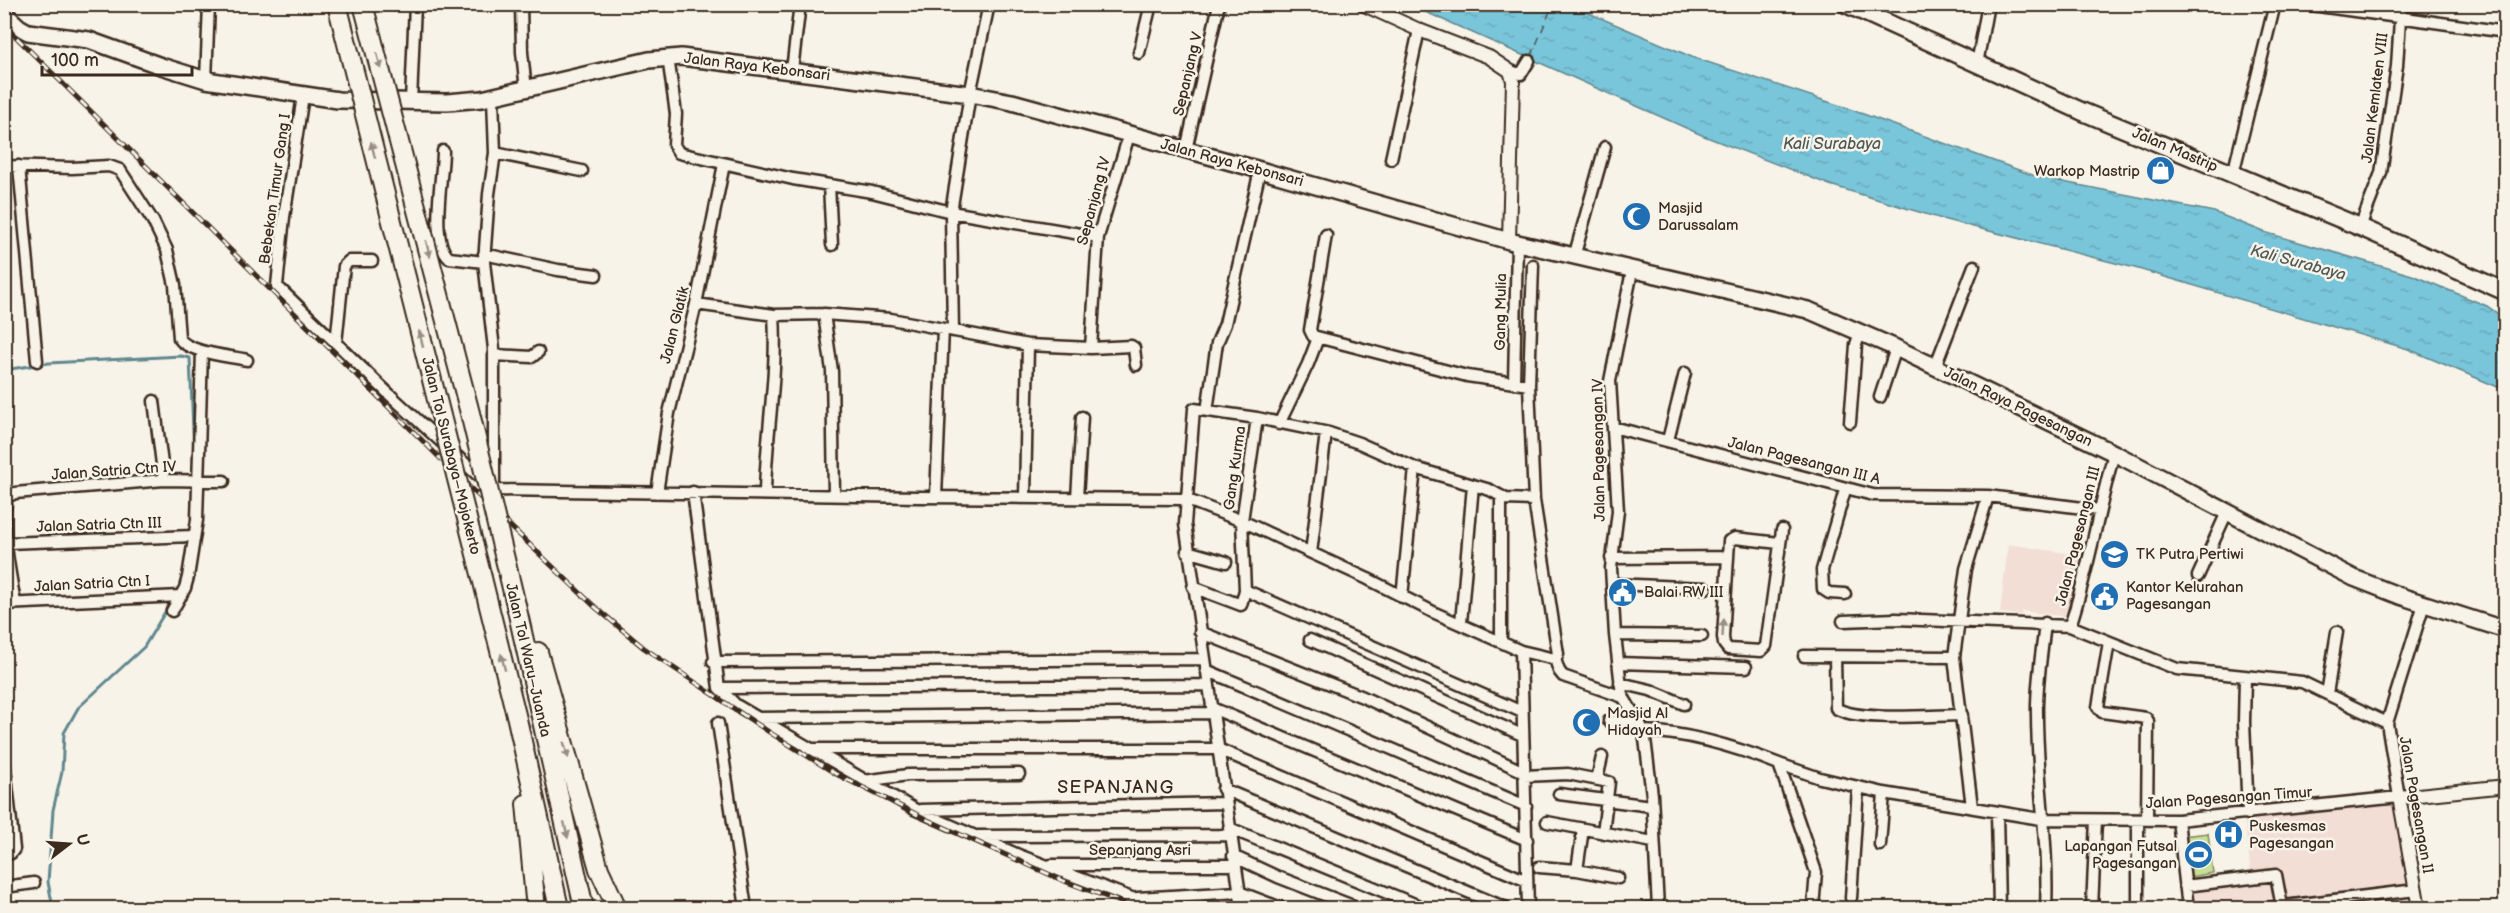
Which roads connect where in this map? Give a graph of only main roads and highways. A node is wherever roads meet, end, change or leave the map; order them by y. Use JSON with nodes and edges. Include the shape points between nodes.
{"nodes":[{"id":1,"x":336,"y":4,"type":"edge"},
{"id":2,"x":363,"y":4,"type":"edge"},
{"id":3,"x":1854,"y":6,"type":"edge"},
{"id":4,"x":4,"y":13,"type":"edge"},
{"id":5,"x":1513,"y":242,"type":"joint"},
{"id":6,"x":2505,"y":292,"type":"edge"},
{"id":7,"x":470,"y":413,"type":"joint"},
{"id":8,"x":522,"y":609,"type":"junction"},
{"id":9,"x":2505,"y":630,"type":"edge"},
{"id":10,"x":517,"y":719,"type":"junction"},
{"id":11,"x":534,"y":909,"type":"edge"},
{"id":12,"x":559,"y":909,"type":"edge"},
{"id":13,"x":584,"y":909,"type":"edge"},
{"id":14,"x":617,"y":909,"type":"edge"}],
"edges":[{"from":10,"to":1,"type":"highway","name":"Jalan Tol Surabaya–Mojokerto","one_way":true,"bridge":true},
{"from":2,"to":7,"type":"highway","name":"Jalan Tol Surabaya–Mojokerto","one_way":true,"bridge":true},
{"from":3,"to":6,"type":"main road","name":"Jalan Mastrip","via":[[2080,111]]},
{"from":4,"to":5,"type":"main road","name":"Jalan Raya Kebonsari","via":[[28,32],[89,40],[206,80],[338,100],[447,102],[493,98],[668,57],[970,94],[1012,102]]},
{"from":5,"to":9,"type":"main road","name":"Jalan Raya Pagesangan","via":[[1808,310],[2114,453],[2354,578]]},
{"from":7,"to":8,"type":"highway","name":"Jalan Tol Waru–Juanda","bridge":true},
{"from":8,"to":13,"type":"highway","name":"Jalan Tol Waru–Juanda","one_way":true},
{"from":8,"to":14,"type":"highway","one_way":true,"via":[[599,869]]},
{"from":10,"to":11,"type":"highway"},
{"from":10,"to":12,"type":"highway","name":"Jalan Tol Surabaya–Mojokerto"}]}
